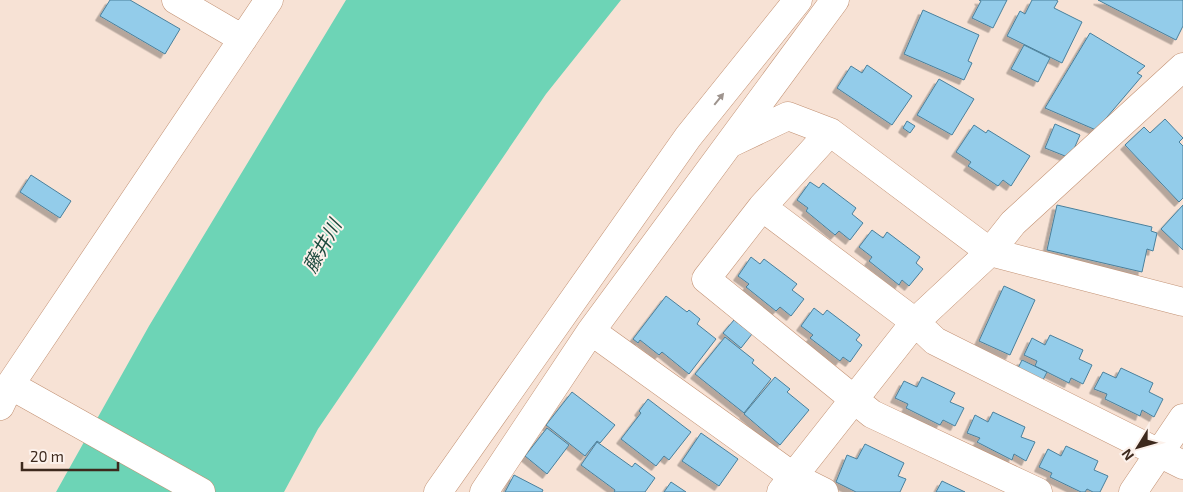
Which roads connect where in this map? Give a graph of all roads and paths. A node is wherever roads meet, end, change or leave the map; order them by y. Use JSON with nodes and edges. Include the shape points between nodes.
{"nodes":[{"id":1,"x":176,"y":0,"type":"edge"},
{"id":2,"x":269,"y":0,"type":"edge"},
{"id":3,"x":798,"y":0,"type":"edge"},
{"id":4,"x":835,"y":0,"type":"edge"},
{"id":5,"x":242,"y":39,"type":"junction"},
{"id":6,"x":1183,"y":67,"type":"edge"},
{"id":7,"x":830,"y":132,"type":"junction"},
{"id":8,"x":688,"y":137,"type":"junction"},
{"id":9,"x":728,"y":145,"type":"junction"},
{"id":10,"x":762,"y":207,"type":"junction"},
{"id":11,"x":990,"y":252,"type":"junction"},
{"id":12,"x":1183,"y":302,"type":"edge"},
{"id":13,"x":916,"y":322,"type":"junction"},
{"id":14,"x":591,"y":331,"type":"junction"},
{"id":15,"x":5,"y":396,"type":"edge"},
{"id":16,"x":855,"y":400,"type":"junction"},
{"id":17,"x":1183,"y":418,"type":"edge"},
{"id":18,"x":1172,"y":459,"type":"edge"},
{"id":19,"x":788,"y":484,"type":"edge"},
{"id":20,"x":201,"y":492,"type":"edge"},
{"id":21,"x":438,"y":492,"type":"edge"},
{"id":22,"x":484,"y":492,"type":"edge"},
{"id":23,"x":824,"y":492,"type":"edge"},
{"id":24,"x":1038,"y":492,"type":"edge"},
{"id":25,"x":1133,"y":492,"type":"edge"}],
"edges":[{"from":1,"to":5,"type":"street"},
{"from":2,"to":5,"type":"street"},
{"from":8,"to":3,"type":"street","one_way":true},
{"from":4,"to":9,"type":"street"},
{"from":5,"to":15,"type":"street"},
{"from":6,"to":11,"type":"street","via":[[1013,223]]},
{"from":7,"to":9,"type":"street","via":[[788,116]]},
{"from":7,"to":10,"type":"street"},
{"from":7,"to":11,"type":"street"},
{"from":8,"to":9,"type":"street"},
{"from":8,"to":21,"type":"street"},
{"from":9,"to":14,"type":"street"},
{"from":10,"to":13,"type":"street"},
{"from":10,"to":16,"type":"street","via":[[706,279]]},
{"from":11,"to":12,"type":"street"},
{"from":11,"to":13,"type":"street"},
{"from":13,"to":16,"type":"street"},
{"from":13,"to":18,"type":"street","via":[[935,341]]},
{"from":14,"to":19,"type":"street"},
{"from":14,"to":22,"type":"street"},
{"from":15,"to":20,"type":"street"},
{"from":16,"to":19,"type":"street"},
{"from":16,"to":24,"type":"street","via":[[872,414]]},
{"from":17,"to":18,"type":"street"},
{"from":18,"to":25,"type":"street"},
{"from":19,"to":23,"type":"street"}]}
